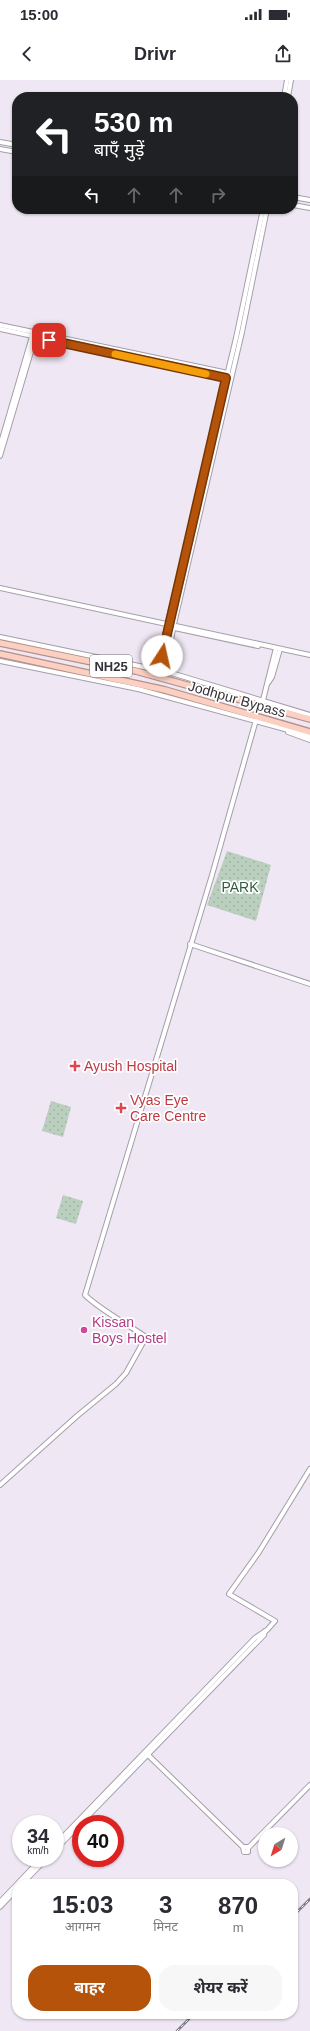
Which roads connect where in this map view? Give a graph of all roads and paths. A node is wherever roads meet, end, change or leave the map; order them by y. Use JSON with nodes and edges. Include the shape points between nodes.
{"nodes":[{"id":1,"x":287,"y":80,"type":"edge"},
{"id":2,"x":291,"y":80,"type":"edge"},
{"id":3,"x":285,"y":92,"type":"edge"},
{"id":4,"x":289,"y":92,"type":"edge"},
{"id":5,"x":0,"y":142,"type":"edge"},
{"id":6,"x":12,"y":144,"type":"edge"},
{"id":7,"x":0,"y":149,"type":"edge"},
{"id":8,"x":12,"y":151,"type":"edge"},
{"id":9,"x":298,"y":198,"type":"edge"},
{"id":10,"x":310,"y":200,"type":"edge"},
{"id":11,"x":298,"y":206,"type":"edge"},
{"id":12,"x":310,"y":208,"type":"edge"},
{"id":13,"x":261,"y":214,"type":"edge"},
{"id":14,"x":266,"y":214,"type":"edge"},
{"id":15,"x":0,"y":325,"type":"edge"},
{"id":16,"x":0,"y":329,"type":"edge"},
{"id":17,"x":34,"y":334,"type":"junction"},
{"id":18,"x":227,"y":376,"type":"junction"},
{"id":19,"x":0,"y":446,"type":"edge"},
{"id":20,"x":0,"y":456,"type":"edge"},
{"id":21,"x":0,"y":589,"type":"edge"},
{"id":22,"x":168,"y":625,"type":"junction"},
{"id":23,"x":173,"y":626,"type":"junction"},
{"id":24,"x":0,"y":637,"type":"edge"},
{"id":25,"x":0,"y":643,"type":"edge"},
{"id":26,"x":278,"y":649,"type":"junction"},
{"id":27,"x":0,"y":654,"type":"edge"},
{"id":28,"x":310,"y":656,"type":"edge"},
{"id":29,"x":0,"y":660,"type":"edge"},
{"id":30,"x":160,"y":670,"type":"junction"},
{"id":31,"x":165,"y":672,"type":"junction"},
{"id":32,"x":263,"y":700,"type":"junction"},
{"id":33,"x":310,"y":715,"type":"edge"},
{"id":34,"x":310,"y":719,"type":"edge"},
{"id":35,"x":256,"y":721,"type":"junction"},
{"id":36,"x":310,"y":732,"type":"edge"},
{"id":37,"x":310,"y":736,"type":"edge"},
{"id":38,"x":310,"y":740,"type":"edge"},
{"id":39,"x":191,"y":943,"type":"junction"},
{"id":40,"x":310,"y":982,"type":"edge"},
{"id":41,"x":310,"y":1469,"type":"edge"},
{"id":42,"x":0,"y":1485,"type":"edge"},
{"id":43,"x":147,"y":1753,"type":"junction"},
{"id":44,"x":310,"y":1785,"type":"edge"},
{"id":45,"x":94,"y":1807,"type":"junction"},
{"id":46,"x":64,"y":1836,"type":"edge"},
{"id":47,"x":64,"y":1840,"type":"edge"},
{"id":48,"x":33,"y":1867,"type":"edge"},
{"id":49,"x":38,"y":1867,"type":"edge"},
{"id":50,"x":22,"y":1879,"type":"edge"},
{"id":51,"x":27,"y":1879,"type":"edge"},
{"id":52,"x":12,"y":1889,"type":"edge"},
{"id":53,"x":12,"y":1894,"type":"edge"},
{"id":54,"x":0,"y":1902,"type":"edge"},
{"id":55,"x":0,"y":1907,"type":"edge"}],
"edges":[{"from":1,"to":3,"type":"street"},
{"from":2,"to":4,"type":"street"},
{"from":5,"to":6,"type":"street"},
{"from":7,"to":8,"type":"street"},
{"from":9,"to":10,"type":"street"},
{"from":11,"to":12,"type":"street"},
{"from":13,"to":18,"type":"street"},
{"from":14,"to":23,"type":"street","via":[[242,332]]},
{"from":15,"to":17,"type":"street"},
{"from":16,"to":17,"type":"street"},
{"from":17,"to":18,"type":"street"},
{"from":17,"to":19,"type":"street"},
{"from":17,"to":20,"type":"street"},
{"from":18,"to":22,"type":"street"},
{"from":21,"to":22,"type":"street"},
{"from":22,"to":23,"type":"street"},
{"from":22,"to":30,"type":"street"},
{"from":23,"to":26,"type":"street"},
{"from":23,"to":31,"type":"street"},
{"from":24,"to":30,"type":"street"},
{"from":25,"to":34,"type":"highway","name":"Jodhpur Bypass","number":"NH25","via":[[136,671]]},
{"from":26,"to":28,"type":"street"},
{"from":26,"to":32,"type":"street"},
{"from":27,"to":36,"type":"highway","via":[[147,686]]},
{"from":29,"to":35,"type":"street","via":[[138,689]]},
{"from":30,"to":31,"type":"street"},
{"from":31,"to":32,"type":"street"},
{"from":32,"to":33,"type":"street"},
{"from":35,"to":37,"type":"street"},
{"from":35,"to":38,"type":"street"},
{"from":35,"to":39,"type":"street"},
{"from":39,"to":40,"type":"street"},
{"from":39,"to":42,"type":"street","via":[[84,1296],[146,1337],[126,1373],[116,1384]]},
{"from":41,"to":43,"type":"street","via":[[259,1552],[229,1594],[275,1621]]},
{"from":43,"to":44,"type":"street","via":[[243,1847],[249,1847]]},
{"from":43,"to":45,"type":"street"},
{"from":45,"to":46,"type":"street"},
{"from":45,"to":47,"type":"street"},
{"from":48,"to":50,"type":"street"},
{"from":49,"to":51,"type":"street"},
{"from":52,"to":54,"type":"street"},
{"from":53,"to":55,"type":"street"}]}
